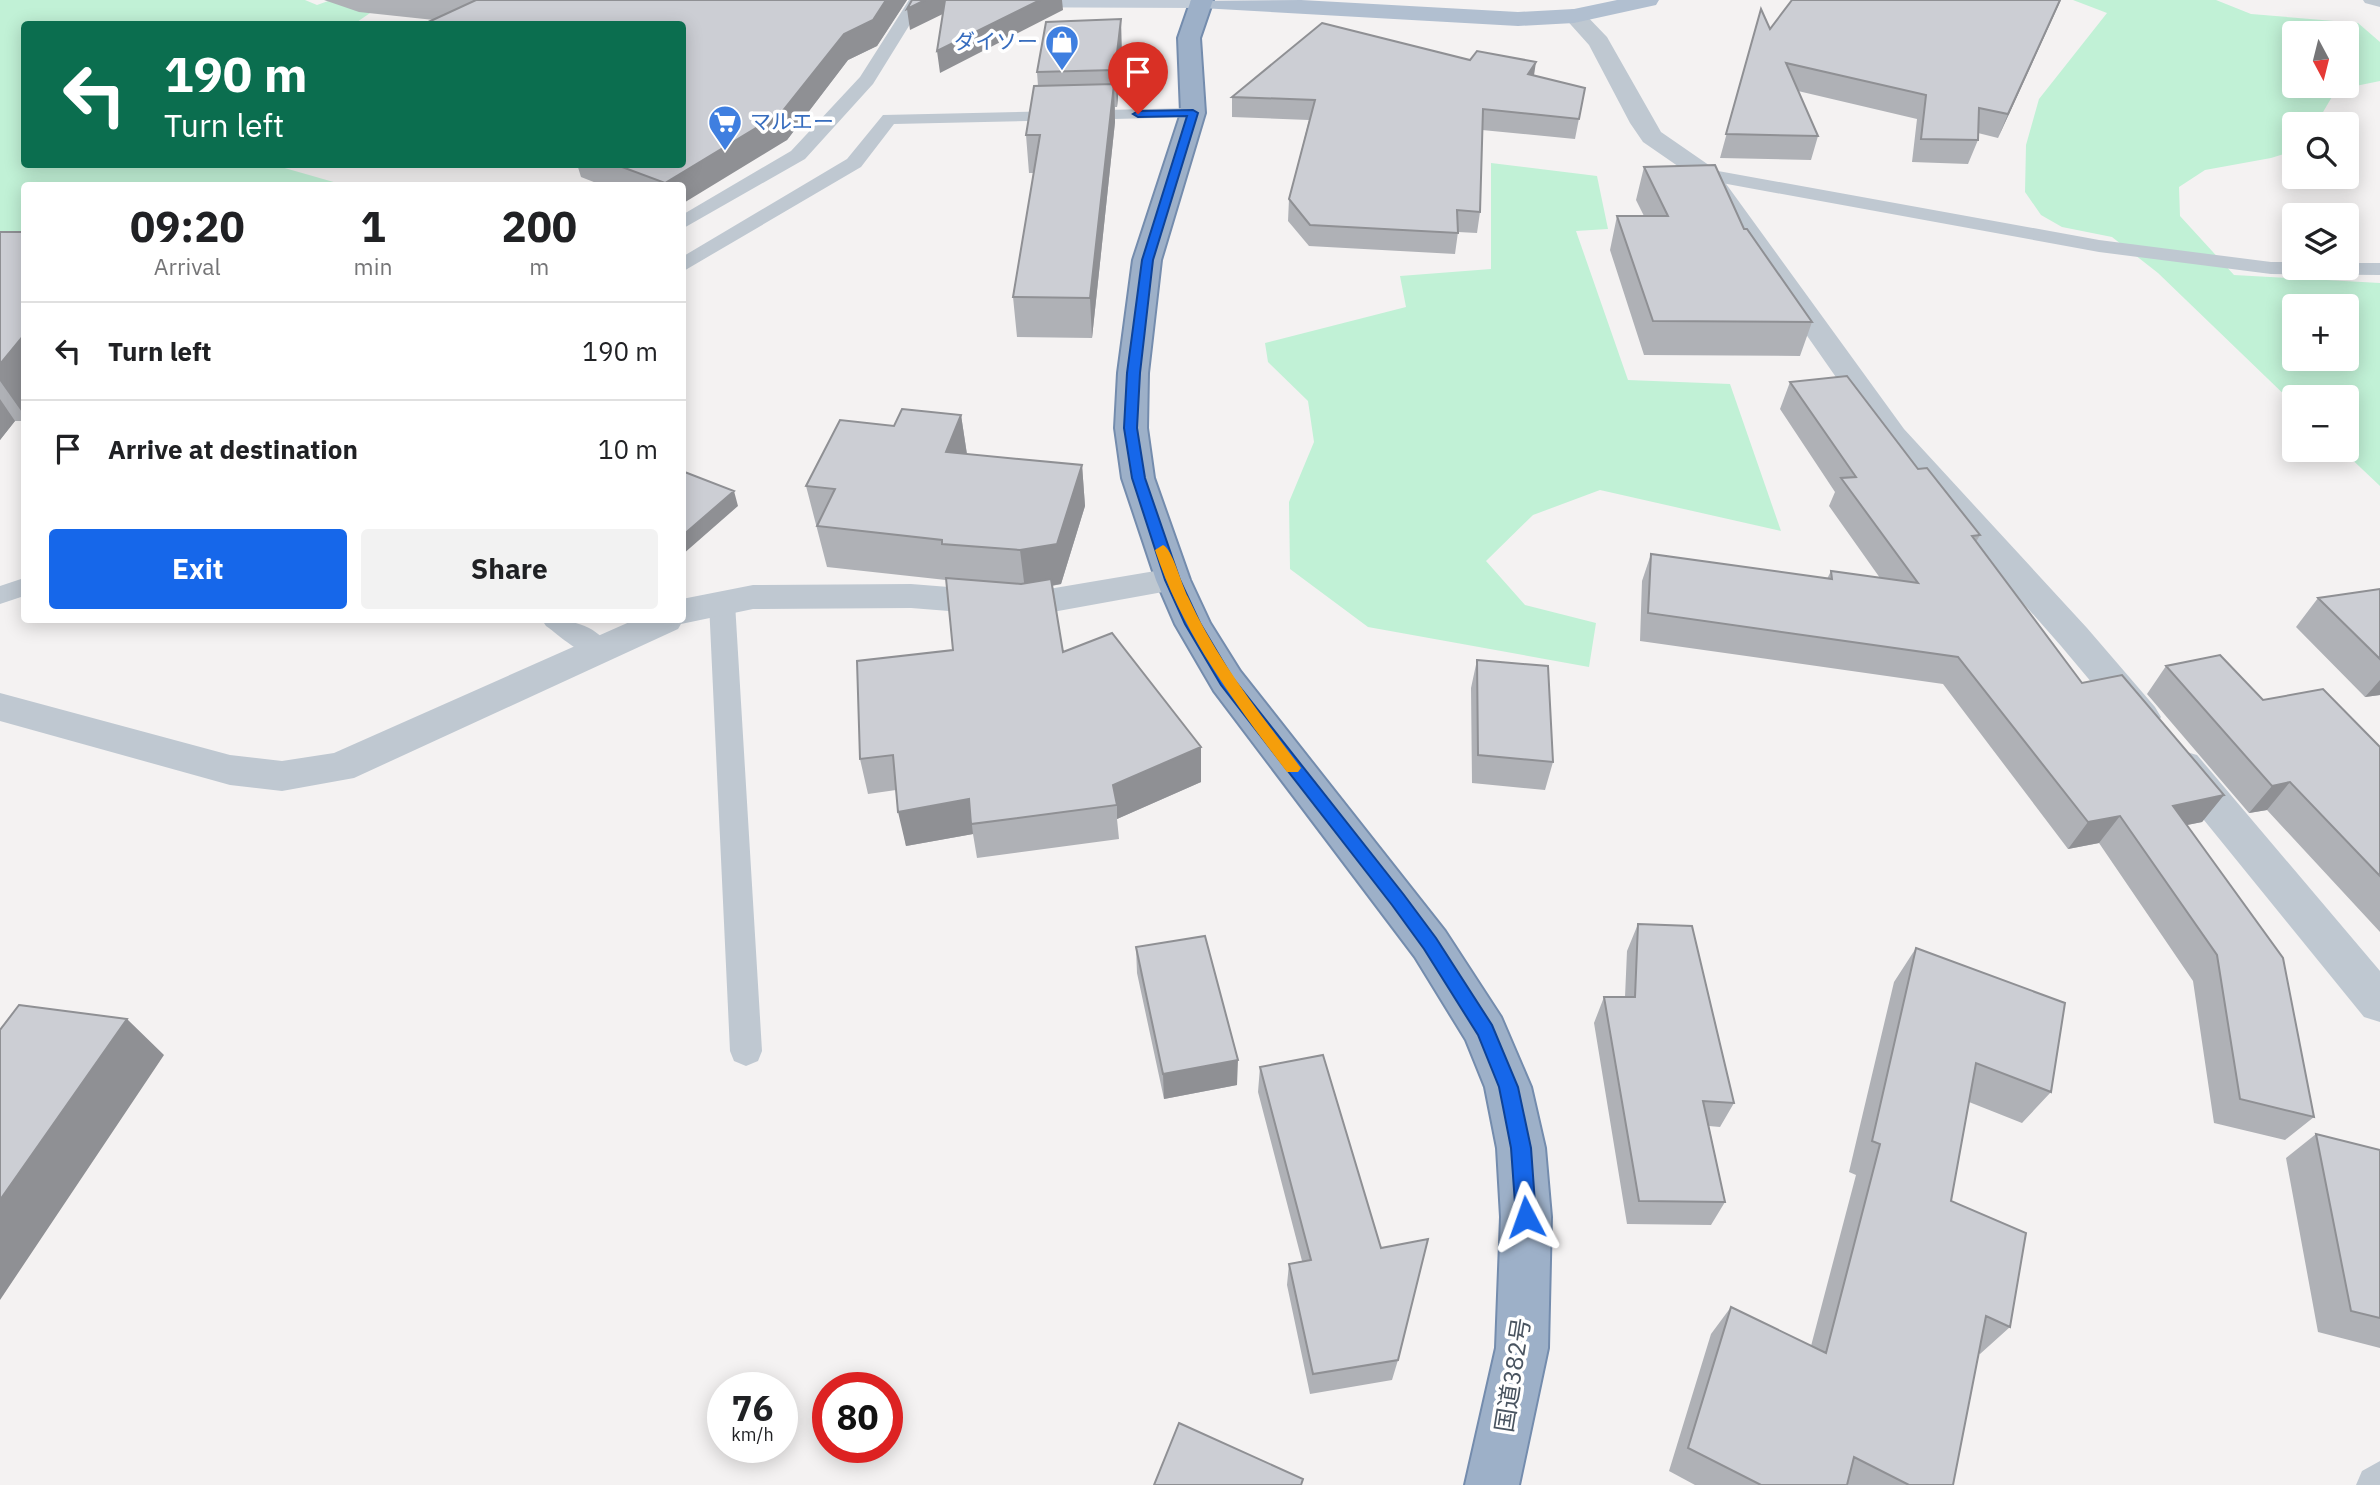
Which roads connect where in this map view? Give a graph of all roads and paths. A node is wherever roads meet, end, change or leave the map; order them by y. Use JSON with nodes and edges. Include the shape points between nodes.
{"nodes":[{"id":1,"x":917,"y":0,"type":"edge"},
{"id":2,"x":923,"y":0,"type":"edge"},
{"id":3,"x":1648,"y":0,"type":"edge"},
{"id":4,"x":2371,"y":0,"type":"edge"},
{"id":5,"x":1202,"y":1,"type":"edge"},
{"id":6,"x":2380,"y":2,"type":"edge"},
{"id":7,"x":1574,"y":16,"type":"junction"},
{"id":8,"x":1193,"y":113,"type":"junction"},
{"id":9,"x":1707,"y":175,"type":"junction"},
{"id":10,"x":686,"y":221,"type":"edge"},
{"id":11,"x":686,"y":264,"type":"edge"},
{"id":12,"x":2380,"y":269,"type":"edge"},
{"id":13,"x":1173,"y":580,"type":"junction"},
{"id":14,"x":21,"y":588,"type":"edge"},
{"id":15,"x":0,"y":595,"type":"edge"},
{"id":16,"x":722,"y":603,"type":"junction"},
{"id":17,"x":686,"y":611,"type":"edge"},
{"id":18,"x":560,"y":623,"type":"edge"},
{"id":19,"x":658,"y":623,"type":"edge"},
{"id":20,"x":597,"y":648,"type":"junction"},
{"id":21,"x":0,"y":707,"type":"edge"},
{"id":22,"x":2380,"y":1003,"type":"edge"},
{"id":23,"x":746,"y":1051,"type":"dead end"},
{"id":24,"x":2380,"y":1480,"type":"edge"},
{"id":25,"x":1492,"y":1485,"type":"edge"},
{"id":26,"x":2376,"y":1485,"type":"edge"}],
"edges":[{"from":1,"to":10,"type":"lane","via":[[867,80],[798,155]]},
{"from":2,"to":5,"type":"main road"},
{"from":3,"to":7,"type":"main road"},
{"from":4,"to":6,"type":"lane"},
{"from":5,"to":7,"type":"main road","via":[[1518,19]]},
{"from":5,"to":8,"type":"highway","name":"国道382号","via":[[1189,38]]},
{"from":7,"to":9,"type":"street","via":[[1599,42],[1652,137]]},
{"from":8,"to":11,"type":"lane","via":[[889,119],[854,163]]},
{"from":8,"to":13,"type":"highway","name":"国道382号","via":[[1147,260],[1133,373],[1131,428],[1138,478]]},
{"from":9,"to":12,"type":"lane","via":[[2099,246],[2271,268]]},
{"from":9,"to":22,"type":"street","via":[[1893,436],[2074,637]]},
{"from":13,"to":16,"type":"street","via":[[1025,605],[911,596],[753,597]]},
{"from":13,"to":25,"type":"highway","name":"国道382号","via":[[1227,681],[1430,944],[1486,1031],[1508,1087],[1521,1148],[1526,1217],[1522,1348]]},
{"from":14,"to":15,"type":"lane"},
{"from":16,"to":17,"type":"street"},
{"from":16,"to":23,"type":"lane"},
{"from":18,"to":20,"type":"lane"},
{"from":19,"to":20,"type":"street"},
{"from":20,"to":21,"type":"street","via":[[340,767],[282,776],[230,770]]},
{"from":24,"to":26,"type":"lane"}]}
